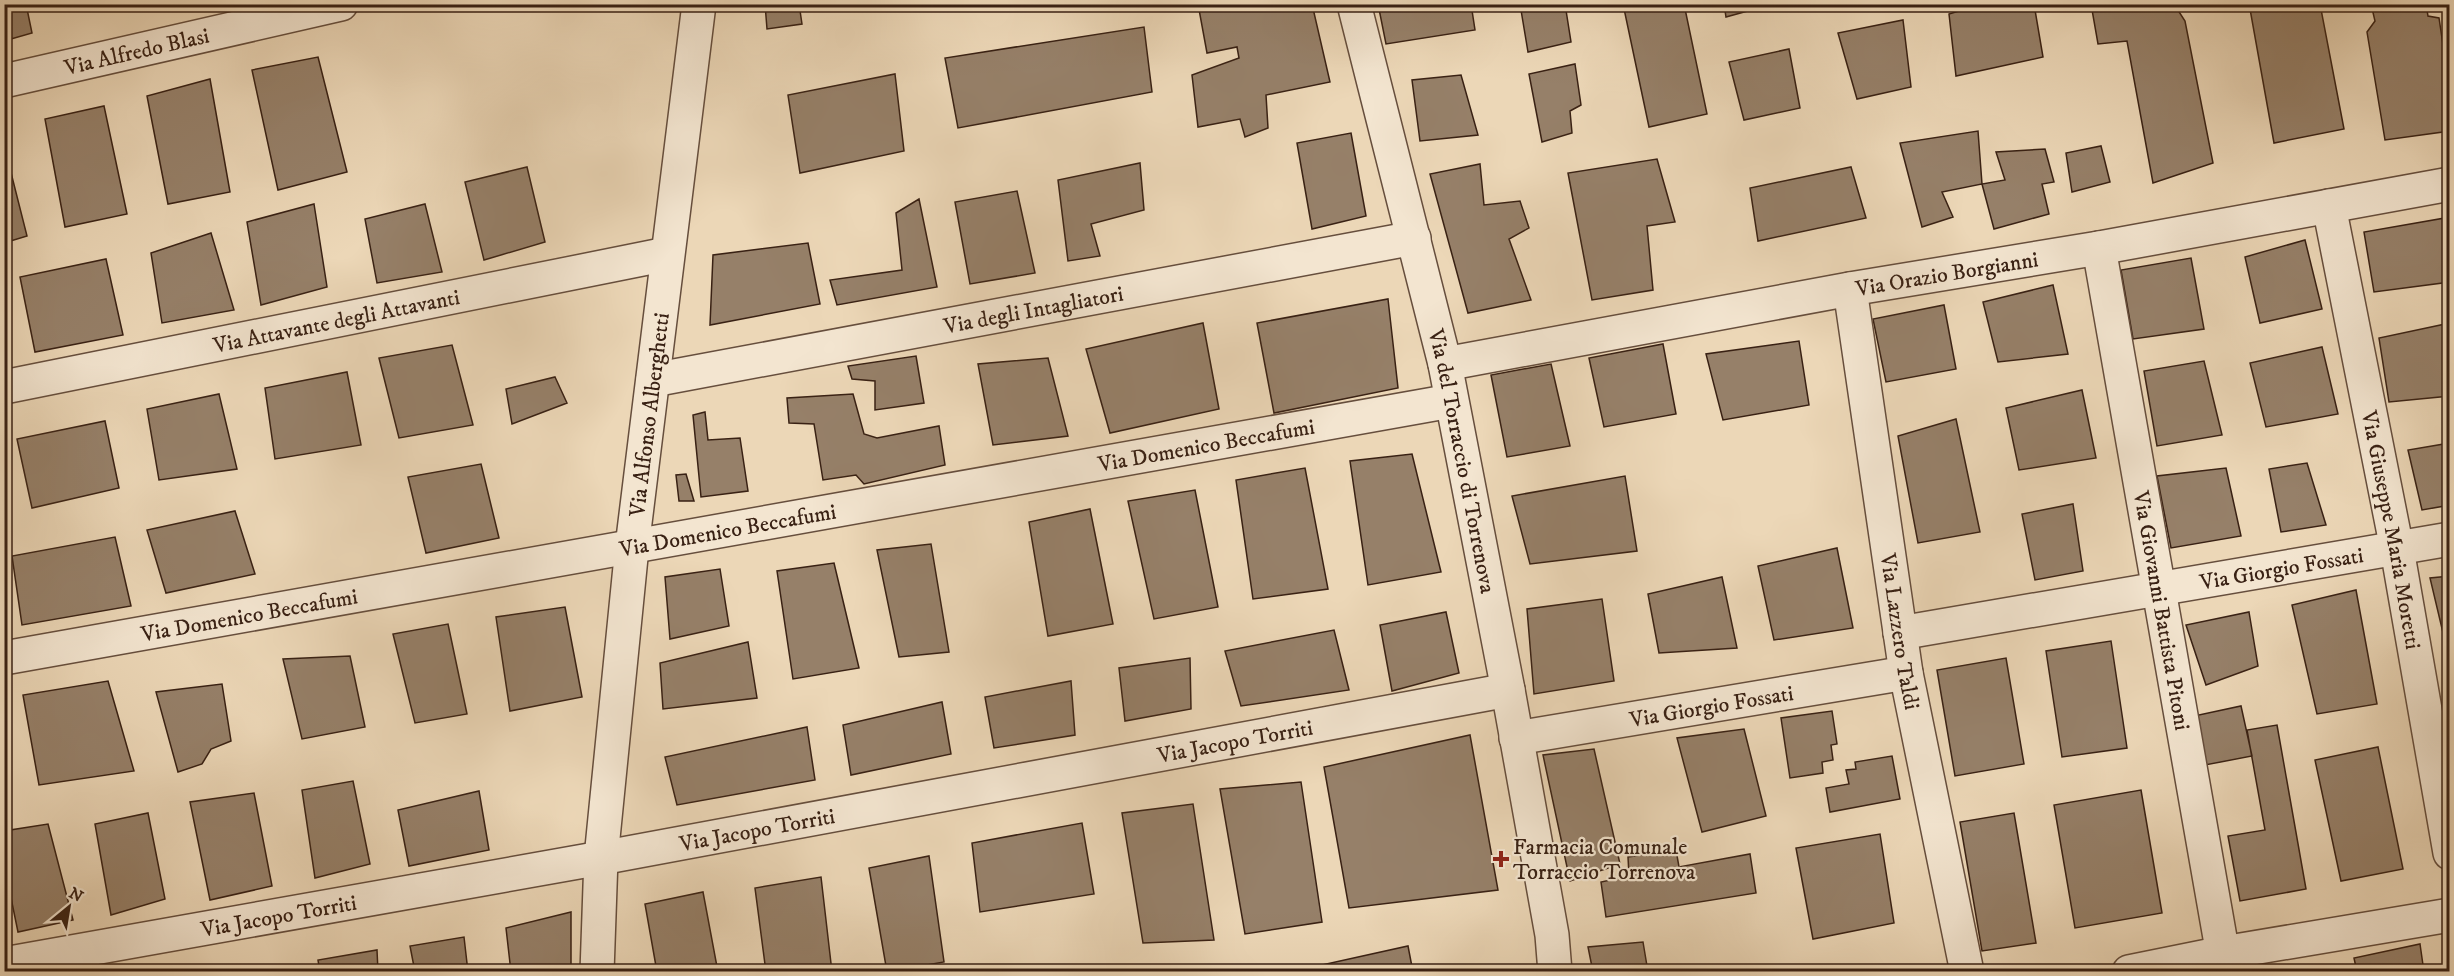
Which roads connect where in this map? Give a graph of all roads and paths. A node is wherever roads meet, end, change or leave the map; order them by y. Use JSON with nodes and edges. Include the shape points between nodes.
{"nodes":[{"id":1,"x":341,"y":4,"type":"edge"},
{"id":2,"x":699,"y":4,"type":"edge"},
{"id":3,"x":1354,"y":4,"type":"edge"},
{"id":4,"x":4,"y":81,"type":"edge"},
{"id":5,"x":2450,"y":184,"type":"edge"},
{"id":6,"x":2329,"y":206,"type":"junction"},
{"id":7,"x":1414,"y":238,"type":"junction"},
{"id":8,"x":2099,"y":248,"type":"junction"},
{"id":9,"x":667,"y":254,"type":"junction"},
{"id":10,"x":1850,"y":289,"type":"junction"},
{"id":11,"x":1445,"y":364,"type":"junction"},
{"id":12,"x":653,"y":380,"type":"junction"},
{"id":13,"x":4,"y":387,"type":"edge"},
{"id":14,"x":1451,"y":401,"type":"junction"},
{"id":15,"x":2450,"y":539,"type":"edge"},
{"id":16,"x":632,"y":548,"type":"junction"},
{"id":17,"x":2397,"y":549,"type":"junction"},
{"id":18,"x":2159,"y":588,"type":"junction"},
{"id":19,"x":1900,"y":633,"type":"junction"},
{"id":20,"x":4,"y":658,"type":"edge"},
{"id":21,"x":1906,"y":673,"type":"junction"},
{"id":22,"x":1508,"y":690,"type":"junction"},
{"id":23,"x":1516,"y":738,"type":"junction"},
{"id":24,"x":2450,"y":853,"type":"edge"},
{"id":25,"x":601,"y":858,"type":"junction"},
{"id":26,"x":2450,"y":915,"type":"edge"},
{"id":27,"x":2224,"y":962,"type":"edge"},
{"id":28,"x":4,"y":964,"type":"edge"},
{"id":29,"x":597,"y":972,"type":"edge"},
{"id":30,"x":1556,"y":972,"type":"edge"},
{"id":31,"x":1967,"y":972,"type":"edge"},
{"id":32,"x":2129,"y":972,"type":"edge"}],
"edges":[{"from":1,"to":4,"type":"street","name":"Via Alfredo Blasi"},
{"from":2,"to":9,"type":"street","name":"Via Alfonso Alberghetti"},
{"from":3,"to":7,"type":"street","name":"Via del Torraccio di Torrenova"},
{"from":5,"to":6,"type":"street","name":"Via Orazio Borgianni"},
{"from":6,"to":8,"type":"street","name":"Via Orazio Borgianni"},
{"from":6,"to":17,"type":"street","name":"Via Giuseppe Maria Moretti"},
{"from":7,"to":11,"type":"street","name":"Via del Torraccio di Torrenova"},
{"from":7,"to":12,"type":"street","name":"Via degli Intagliatori"},
{"from":8,"to":10,"type":"street","name":"Via Orazio Borgianni"},
{"from":8,"to":18,"type":"street","name":"Via Giovanni Battista Pitoni"},
{"from":9,"to":12,"type":"street","name":"Via Alfonso Alberghetti"},
{"from":9,"to":13,"type":"street","name":"Via Attavante degli Attavanti"},
{"from":10,"to":11,"type":"street","name":"Via Orazio Borgianni"},
{"from":10,"to":19,"type":"street","name":"Via Lazzero Taldi"},
{"from":11,"to":14,"type":"street","name":"Via del Torraccio di Torrenova"},
{"from":12,"to":16,"type":"street","name":"Via Alfonso Alberghetti"},
{"from":14,"to":16,"type":"street","name":"Via Domenico Beccafumi"},
{"from":14,"to":22,"type":"street","name":"Via del Torraccio di Torrenova"},
{"from":15,"to":17,"type":"street","name":"Via Giorgio Fossati"},
{"from":16,"to":20,"type":"street","name":"Via Domenico Beccafumi"},
{"from":16,"to":25,"type":"street","name":"Via Alfonso Alberghetti"},
{"from":17,"to":18,"type":"street","name":"Via Giorgio Fossati"},
{"from":17,"to":24,"type":"street","name":"Via Giuseppe Maria Moretti"},
{"from":18,"to":19,"type":"street","name":"Via Giorgio Fossati"},
{"from":18,"to":27,"type":"street","name":"Via Giovanni Battista Pitoni"},
{"from":19,"to":21,"type":"street","name":"Via Lazzero Taldi"},
{"from":21,"to":23,"type":"street","name":"Via Giorgio Fossati"},
{"from":21,"to":31,"type":"street","name":"Via Lazzero Taldi"},
{"from":22,"to":23,"type":"street","name":"Via del Torraccio di Torrenova"},
{"from":22,"to":25,"type":"street","name":"Via Jacopo Torriti"},
{"from":23,"to":30,"type":"street","name":"Via del Torraccio di Torrenova"},
{"from":25,"to":28,"type":"street","name":"Via Jacopo Torriti"},
{"from":25,"to":29,"type":"street","name":"Via Alfonso Alberghetti"},
{"from":26,"to":27,"type":"street"},
{"from":27,"to":32,"type":"street"}]}
